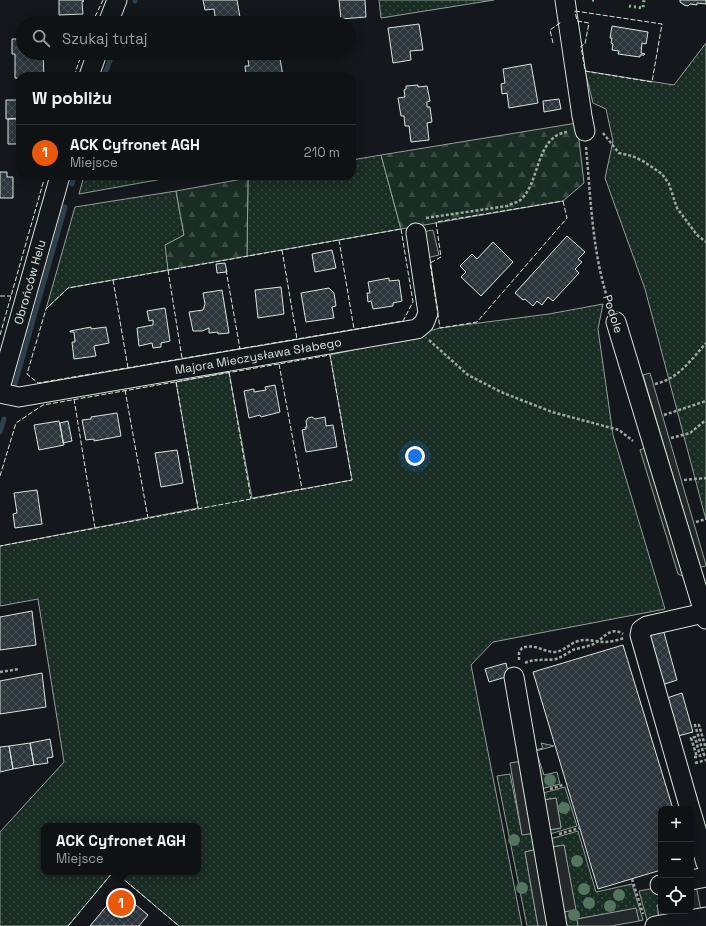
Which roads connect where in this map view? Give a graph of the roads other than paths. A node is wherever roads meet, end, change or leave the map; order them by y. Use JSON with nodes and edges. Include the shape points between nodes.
{"nodes":[{"id":1,"x":117,"y":0,"type":"edge"},
{"id":2,"x":565,"y":0,"type":"edge"},
{"id":3,"x":111,"y":16,"type":"edge"},
{"id":4,"x":95,"y":60,"type":"edge"},
{"id":5,"x":90,"y":72,"type":"edge"},
{"id":6,"x":585,"y":131,"type":"road end"},
{"id":7,"x":59,"y":180,"type":"edge"},
{"id":8,"x":416,"y":233,"type":"road end"},
{"id":9,"x":616,"y":322,"type":"road end"},
{"id":10,"x":0,"y":388,"type":"edge"},
{"id":11,"x":0,"y":393,"type":"edge"},
{"id":12,"x":705,"y":616,"type":"edge"},
{"id":13,"x":514,"y":677,"type":"dead end"},
{"id":14,"x":690,"y":806,"type":"edge"},
{"id":15,"x":694,"y":821,"type":"edge"},
{"id":16,"x":706,"y":863,"type":"edge"},
{"id":17,"x":706,"y":877,"type":"edge"},
{"id":18,"x":694,"y":879,"type":"edge"},
{"id":19,"x":706,"y":917,"type":"edge"},
{"id":20,"x":650,"y":922,"type":"edge"},
{"id":21,"x":557,"y":926,"type":"edge"}],
"edges":[{"from":1,"to":3,"type":"street"},
{"from":2,"to":6,"type":"street"},
{"from":4,"to":5,"type":"street"},
{"from":7,"to":10,"type":"street","name":"Obrońców Helu"},
{"from":8,"to":11,"type":"street","name":"Majora Mieczysława Słabego","via":[[428,313],[418,329],[20,397]]},
{"from":9,"to":12,"type":"street","name":"Podole"},
{"from":12,"to":14,"type":"street","via":[[647,626],[641,630],[640,635]]},
{"from":13,"to":21,"type":"street"},
{"from":15,"to":16,"type":"street"},
{"from":17,"to":18,"type":"street"},
{"from":19,"to":20,"type":"street"}]}
